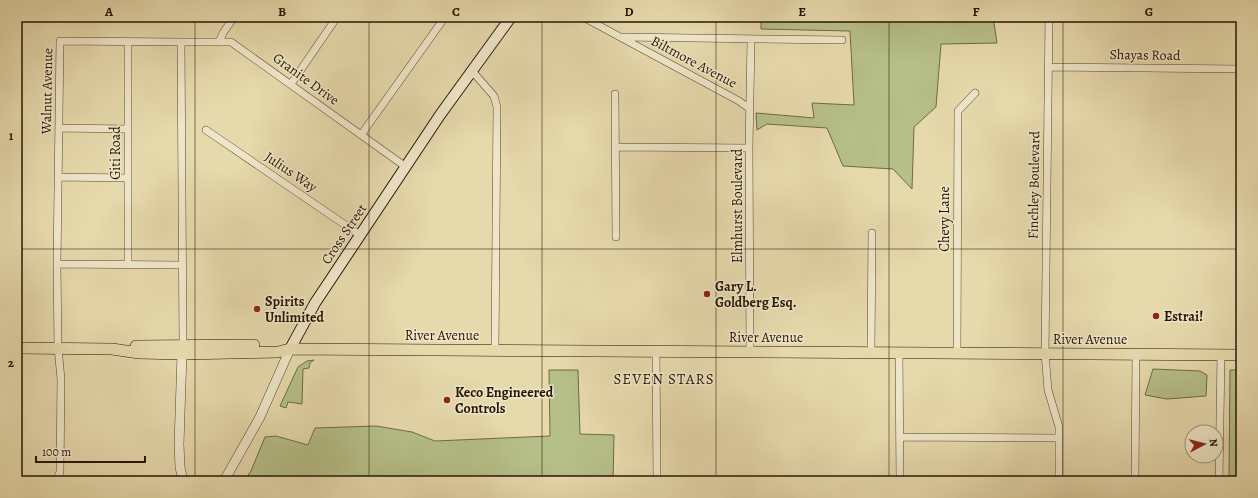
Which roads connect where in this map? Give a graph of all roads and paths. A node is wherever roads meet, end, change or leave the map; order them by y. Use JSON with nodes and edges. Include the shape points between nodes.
{"nodes":[{"id":1,"x":234,"y":17,"type":"edge"},
{"id":2,"x":337,"y":17,"type":"edge"},
{"id":3,"x":445,"y":17,"type":"edge"},
{"id":4,"x":511,"y":17,"type":"edge"},
{"id":5,"x":583,"y":17,"type":"edge"},
{"id":6,"x":1049,"y":17,"type":"edge"},
{"id":7,"x":622,"y":37,"type":"junction"},
{"id":8,"x":751,"y":40,"type":"junction"},
{"id":9,"x":842,"y":40,"type":"dead end"},
{"id":10,"x":128,"y":42,"type":"junction"},
{"id":11,"x":181,"y":42,"type":"junction"},
{"id":12,"x":219,"y":42,"type":"junction"},
{"id":13,"x":1049,"y":67,"type":"junction"},
{"id":14,"x":1241,"y":69,"type":"edge"},
{"id":15,"x":472,"y":72,"type":"junction"},
{"id":16,"x":290,"y":84,"type":"junction"},
{"id":17,"x":975,"y":93,"type":"dead end"},
{"id":18,"x":615,"y":94,"type":"dead end"},
{"id":19,"x":750,"y":109,"type":"junction"},
{"id":20,"x":59,"y":128,"type":"junction"},
{"id":21,"x":128,"y":129,"type":"junction"},
{"id":22,"x":206,"y":130,"type":"dead end"},
{"id":23,"x":361,"y":135,"type":"junction"},
{"id":24,"x":616,"y":147,"type":"junction"},
{"id":25,"x":749,"y":148,"type":"junction"},
{"id":26,"x":406,"y":167,"type":"junction"},
{"id":27,"x":58,"y":177,"type":"junction"},
{"id":28,"x":128,"y":178,"type":"junction"},
{"id":29,"x":872,"y":233,"type":"dead end"},
{"id":30,"x":360,"y":235,"type":"junction"},
{"id":31,"x":616,"y":237,"type":"dead end"},
{"id":32,"x":57,"y":264,"type":"junction"},
{"id":33,"x":128,"y":265,"type":"junction"},
{"id":34,"x":181,"y":265,"type":"junction"},
{"id":35,"x":17,"y":348,"type":"edge"},
{"id":36,"x":58,"y":348,"type":"junction"},
{"id":37,"x":290,"y":349,"type":"junction"},
{"id":38,"x":182,"y":350,"type":"junction"},
{"id":39,"x":495,"y":350,"type":"junction"},
{"id":40,"x":656,"y":351,"type":"junction"},
{"id":41,"x":750,"y":352,"type":"junction"},
{"id":42,"x":871,"y":352,"type":"junction"},
{"id":43,"x":899,"y":353,"type":"junction"},
{"id":44,"x":957,"y":353,"type":"junction"},
{"id":45,"x":1045,"y":354,"type":"junction"},
{"id":46,"x":1136,"y":354,"type":"junction"},
{"id":47,"x":1221,"y":354,"type":"junction"},
{"id":48,"x":1241,"y":355,"type":"edge"},
{"id":49,"x":900,"y":437,"type":"junction"},
{"id":50,"x":1059,"y":438,"type":"junction"},
{"id":51,"x":56,"y":481,"type":"edge"},
{"id":52,"x":182,"y":481,"type":"edge"},
{"id":53,"x":224,"y":481,"type":"edge"},
{"id":54,"x":657,"y":481,"type":"edge"},
{"id":55,"x":900,"y":481,"type":"edge"},
{"id":56,"x":1059,"y":481,"type":"edge"},
{"id":57,"x":1135,"y":481,"type":"edge"},
{"id":58,"x":1220,"y":481,"type":"edge"}],
"edges":[{"from":1,"to":12,"type":"street"},
{"from":2,"to":16,"type":"street"},
{"from":3,"to":23,"type":"street"},
{"from":4,"to":15,"type":"main road","name":"Cross Street"},
{"from":5,"to":7,"type":"street","name":"Biltmore Avenue"},
{"from":6,"to":13,"type":"street","name":"Finchley Boulevard"},
{"from":7,"to":8,"type":"street"},
{"from":7,"to":19,"type":"street","name":"Biltmore Avenue","via":[[739,100]]},
{"from":8,"to":9,"type":"street"},
{"from":8,"to":19,"type":"street","name":"Elmhurst Boulevard"},
{"from":10,"to":11,"type":"street","name":"Walnut Avenue"},
{"from":10,"to":20,"type":"street","name":"Walnut Avenue","via":[[60,41]]},
{"from":10,"to":21,"type":"street","name":"Giti Road"},
{"from":11,"to":12,"type":"street","name":"Granite Drive"},
{"from":11,"to":34,"type":"street"},
{"from":12,"to":16,"type":"street","name":"Granite Drive","via":[[231,42]]},
{"from":13,"to":14,"type":"street","name":"Shayas Road"},
{"from":13,"to":45,"type":"street","name":"Finchley Boulevard"},
{"from":15,"to":26,"type":"main road","name":"Cross Street"},
{"from":15,"to":39,"type":"street","via":[[494,96],[497,107]]},
{"from":16,"to":23,"type":"street","name":"Granite Drive"},
{"from":17,"to":44,"type":"street","name":"Chevy Lane","via":[[958,111]]},
{"from":18,"to":24,"type":"street"},
{"from":19,"to":25,"type":"street","name":"Elmhurst Boulevard"},
{"from":20,"to":21,"type":"street"},
{"from":20,"to":27,"type":"street","name":"Walnut Avenue"},
{"from":21,"to":28,"type":"street","name":"Giti Road"},
{"from":22,"to":30,"type":"street","name":"Julius Way"},
{"from":23,"to":26,"type":"street","name":"Granite Drive"},
{"from":24,"to":25,"type":"street"},
{"from":24,"to":31,"type":"street"},
{"from":25,"to":41,"type":"street","name":"Elmhurst Boulevard"},
{"from":26,"to":30,"type":"main road","name":"Cross Street"},
{"from":27,"to":28,"type":"street"},
{"from":27,"to":32,"type":"street","name":"Walnut Avenue"},
{"from":28,"to":33,"type":"street","name":"Giti Road"},
{"from":29,"to":42,"type":"street"},
{"from":30,"to":37,"type":"main road","name":"Cross Street","via":[[315,303]]},
{"from":32,"to":33,"type":"street"},
{"from":32,"to":36,"type":"street","name":"Walnut Avenue"},
{"from":33,"to":34,"type":"street"},
{"from":34,"to":38,"type":"street"},
{"from":35,"to":36,"type":"highway","name":"River Avenue"},
{"from":36,"to":38,"type":"highway","name":"River Avenue","via":[[112,349],[139,346]]},
{"from":36,"to":51,"type":"street","name":"Walnut Avenue","via":[[61,379],[60,464],[59,477]]},
{"from":37,"to":38,"type":"highway","name":"River Avenue","via":[[279,346]]},
{"from":37,"to":39,"type":"highway","name":"River Avenue"},
{"from":37,"to":53,"type":"street","name":"Cross Street","via":[[260,417]]},
{"from":38,"to":52,"type":"street","via":[[179,444]]},
{"from":39,"to":40,"type":"highway","name":"River Avenue"},
{"from":40,"to":41,"type":"highway","name":"River Avenue"},
{"from":40,"to":54,"type":"street"},
{"from":41,"to":42,"type":"highway","name":"River Avenue"},
{"from":42,"to":43,"type":"highway","name":"River Avenue"},
{"from":43,"to":44,"type":"highway","name":"River Avenue"},
{"from":43,"to":49,"type":"street"},
{"from":44,"to":45,"type":"highway","name":"River Avenue"},
{"from":45,"to":46,"type":"highway","name":"River Avenue"},
{"from":45,"to":50,"type":"street","name":"Finchley Boulevard","via":[[1048,390],[1059,427]]},
{"from":46,"to":47,"type":"highway","name":"River Avenue"},
{"from":46,"to":57,"type":"street"},
{"from":47,"to":48,"type":"highway","name":"River Avenue"},
{"from":47,"to":58,"type":"street"},
{"from":49,"to":50,"type":"street"},
{"from":49,"to":55,"type":"street"},
{"from":50,"to":56,"type":"street","name":"Finchley Boulevard"}]}
